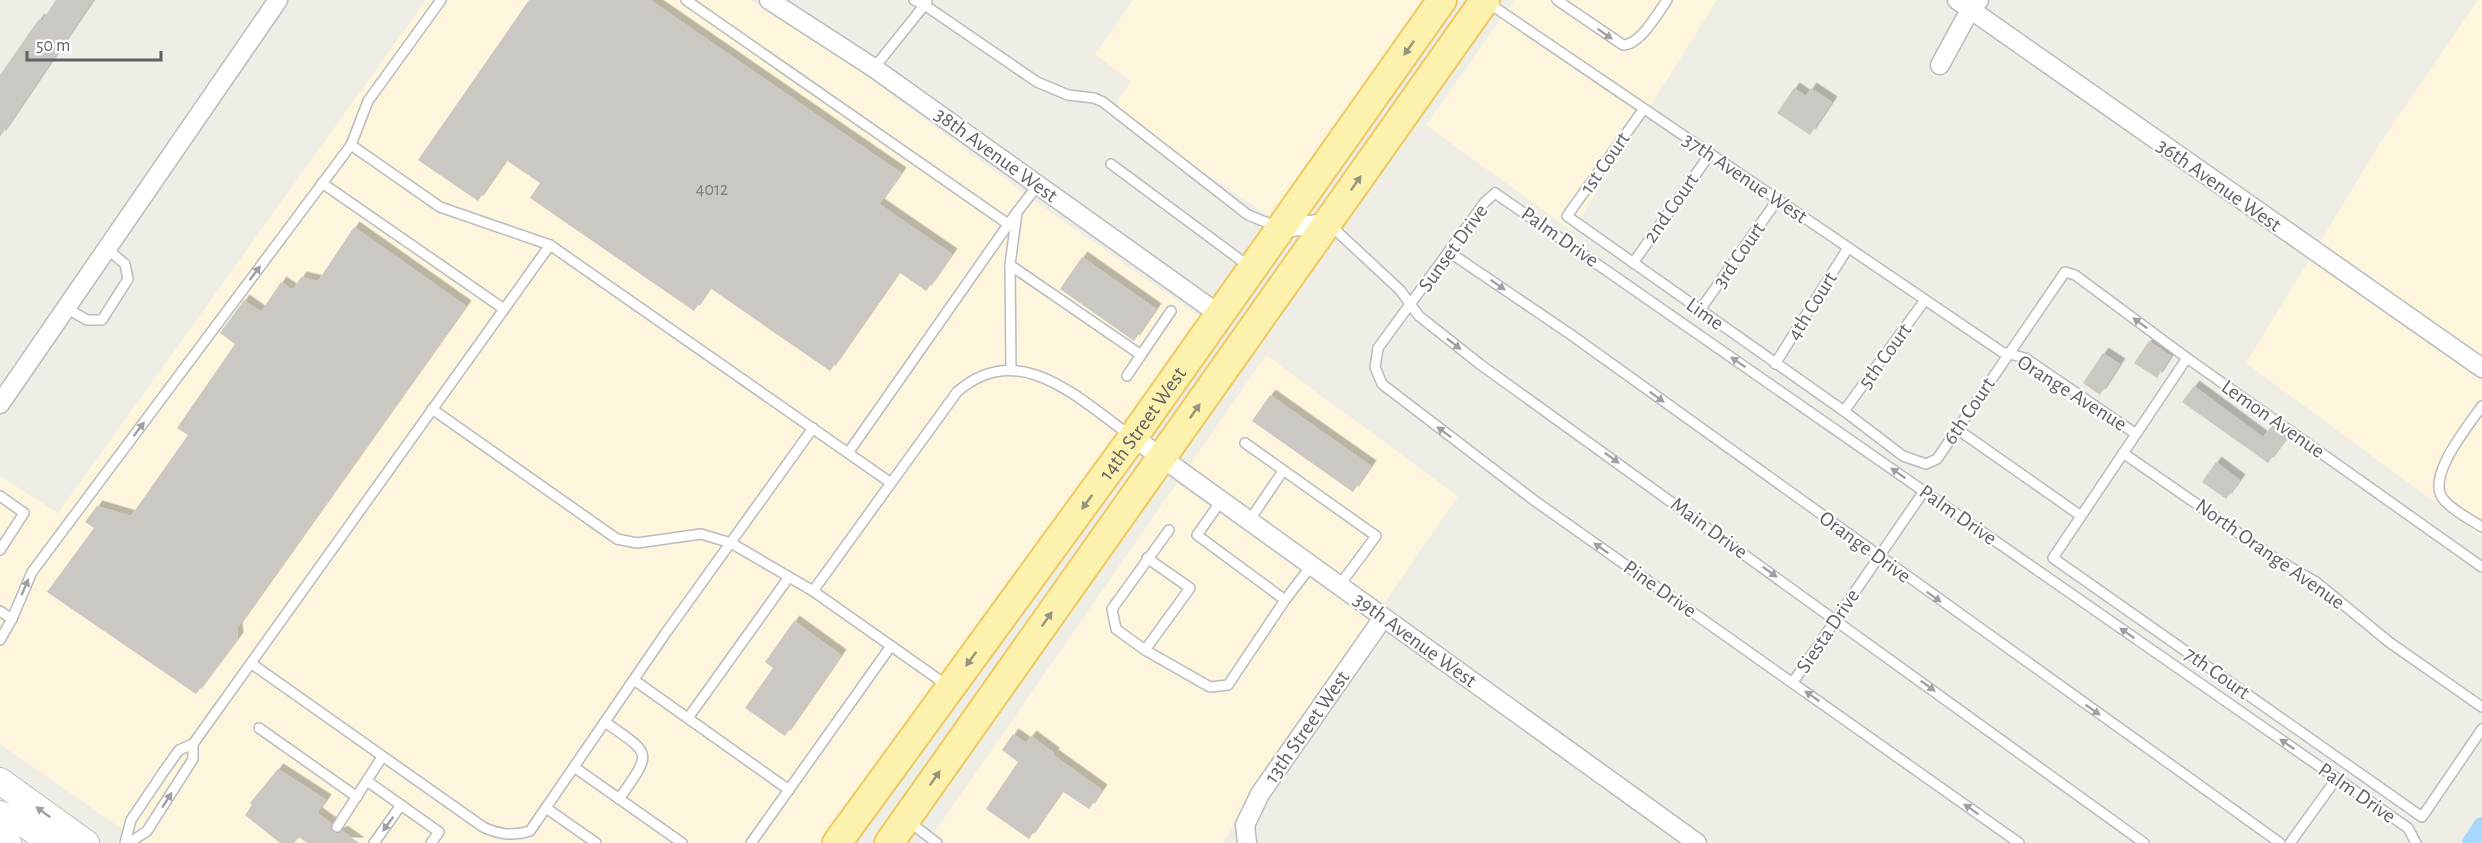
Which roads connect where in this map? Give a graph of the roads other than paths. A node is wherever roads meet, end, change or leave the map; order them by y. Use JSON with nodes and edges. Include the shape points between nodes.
{"nodes":[{"id":1,"x":278,"y":0,"type":"edge"},
{"id":2,"x":439,"y":0,"type":"edge"},
{"id":3,"x":686,"y":0,"type":"edge"},
{"id":4,"x":770,"y":0,"type":"edge"},
{"id":5,"x":914,"y":0,"type":"edge"},
{"id":6,"x":1443,"y":0,"type":"edge"},
{"id":7,"x":1484,"y":0,"type":"edge"},
{"id":8,"x":1557,"y":0,"type":"edge"},
{"id":9,"x":1667,"y":0,"type":"edge"},
{"id":10,"x":927,"y":3,"type":"edge"},
{"id":11,"x":1969,"y":3,"type":"edge"},
{"id":12,"x":1940,"y":65,"type":"dead end"},
{"id":13,"x":874,"y":68,"type":"junction"},
{"id":14,"x":1643,"y":110,"type":"junction"},
{"id":15,"x":351,"y":145,"type":"junction"},
{"id":16,"x":1710,"y":154,"type":"junction"},
{"id":17,"x":1111,"y":164,"type":"dead end"},
{"id":18,"x":322,"y":183,"type":"junction"},
{"id":19,"x":1038,"y":185,"type":"junction"},
{"id":20,"x":1495,"y":193,"type":"joint"},
{"id":21,"x":1778,"y":199,"type":"junction"},
{"id":22,"x":1017,"y":212,"type":"junction"},
{"id":23,"x":1567,"y":216,"type":"joint"},
{"id":24,"x":1328,"y":223,"type":"junction"},
{"id":25,"x":1008,"y":224,"type":"junction"},
{"id":26,"x":1281,"y":228,"type":"junction"},
{"id":27,"x":550,"y":245,"type":"junction"},
{"id":28,"x":1848,"y":248,"type":"junction"},
{"id":29,"x":107,"y":249,"type":"junction"},
{"id":30,"x":1449,"y":252,"type":"junction"},
{"id":31,"x":1633,"y":263,"type":"junction"},
{"id":32,"x":1010,"y":265,"type":"junction"},
{"id":33,"x":1252,"y":269,"type":"junction"},
{"id":34,"x":2065,"y":272,"type":"joint"},
{"id":35,"x":1925,"y":300,"type":"junction"},
{"id":36,"x":1412,"y":304,"type":"junction"},
{"id":37,"x":66,"y":308,"type":"junction"},
{"id":38,"x":504,"y":309,"type":"junction"},
{"id":39,"x":1171,"y":310,"type":"dead end"},
{"id":40,"x":1700,"y":310,"type":"junction"},
{"id":41,"x":1220,"y":315,"type":"junction"},
{"id":42,"x":2009,"y":353,"type":"junction"},
{"id":43,"x":1142,"y":355,"type":"junction"},
{"id":44,"x":2187,"y":358,"type":"junction"},
{"id":45,"x":1775,"y":364,"type":"junction"},
{"id":46,"x":2482,"y":368,"type":"edge"},
{"id":47,"x":1011,"y":369,"type":"junction"},
{"id":48,"x":1127,"y":376,"type":"dead end"},
{"id":49,"x":0,"y":404,"type":"edge"},
{"id":50,"x":2482,"y":406,"type":"edge"},
{"id":51,"x":432,"y":409,"type":"junction"},
{"id":52,"x":1844,"y":411,"type":"junction"},
{"id":53,"x":813,"y":428,"type":"junction"},
{"id":54,"x":1957,"y":429,"type":"junction"},
{"id":55,"x":2136,"y":434,"type":"junction"},
{"id":56,"x":1133,"y":437,"type":"junction"},
{"id":57,"x":1245,"y":442,"type":"dead end"},
{"id":58,"x":848,"y":453,"type":"junction"},
{"id":59,"x":2123,"y":453,"type":"junction"},
{"id":60,"x":1161,"y":459,"type":"junction"},
{"id":61,"x":1283,"y":471,"type":"junction"},
{"id":62,"x":891,"y":483,"type":"junction"},
{"id":63,"x":1924,"y":491,"type":"junction"},
{"id":64,"x":0,"y":496,"type":"edge"},
{"id":65,"x":1221,"y":501,"type":"junction"},
{"id":66,"x":2081,"y":516,"type":"junction"},
{"id":67,"x":1249,"y":521,"type":"junction"},
{"id":68,"x":2482,"y":527,"type":"edge"},
{"id":69,"x":1169,"y":530,"type":"dead end"},
{"id":70,"x":731,"y":543,"type":"junction"},
{"id":71,"x":0,"y":550,"type":"edge"},
{"id":72,"x":1878,"y":557,"type":"junction"},
{"id":73,"x":1147,"y":558,"type":"junction"},
{"id":74,"x":1311,"y":566,"type":"junction"},
{"id":75,"x":2482,"y":567,"type":"edge"},
{"id":76,"x":789,"y":577,"type":"junction"},
{"id":77,"x":1339,"y":586,"type":"junction"},
{"id":78,"x":813,"y":591,"type":"junction"},
{"id":79,"x":1285,"y":600,"type":"junction"},
{"id":80,"x":0,"y":611,"type":"edge"},
{"id":81,"x":1383,"y":618,"type":"junction"},
{"id":82,"x":12,"y":620,"type":"junction"},
{"id":83,"x":1837,"y":620,"type":"junction"},
{"id":84,"x":0,"y":640,"type":"edge"},
{"id":85,"x":891,"y":646,"type":"junction"},
{"id":86,"x":1145,"y":650,"type":"junction"},
{"id":87,"x":252,"y":664,"type":"junction"},
{"id":88,"x":634,"y":680,"type":"junction"},
{"id":89,"x":1793,"y":682,"type":"junction"},
{"id":90,"x":950,"y":688,"type":"junction"},
{"id":91,"x":2482,"y":707,"type":"edge"},
{"id":92,"x":688,"y":718,"type":"junction"},
{"id":93,"x":605,"y":722,"type":"junction"},
{"id":94,"x":259,"y":728,"type":"dead end"},
{"id":95,"x":2482,"y":729,"type":"edge"},
{"id":96,"x":918,"y":733,"type":"junction"},
{"id":97,"x":194,"y":744,"type":"junction"},
{"id":98,"x":382,"y":758,"type":"junction"},
{"id":99,"x":574,"y":767,"type":"junction"},
{"id":100,"x":2337,"y":778,"type":"junction"},
{"id":101,"x":367,"y":781,"type":"junction"},
{"id":102,"x":4,"y":785,"type":"edge"},
{"id":103,"x":789,"y":789,"type":"junction"},
{"id":104,"x":357,"y":797,"type":"junction"},
{"id":105,"x":619,"y":799,"type":"junction"},
{"id":106,"x":401,"y":805,"type":"junction"},
{"id":107,"x":546,"y":808,"type":"junction"},
{"id":108,"x":0,"y":814,"type":"edge"},
{"id":109,"x":906,"y":819,"type":"junction"},
{"id":110,"x":336,"y":827,"type":"dead end"},
{"id":111,"x":530,"y":831,"type":"junction"},
{"id":112,"x":0,"y":837,"type":"edge"},
{"id":113,"x":1247,"y":842,"type":"edge"},
{"id":114,"x":8,"y":843,"type":"edge"},
{"id":115,"x":51,"y":843,"type":"edge"},
{"id":116,"x":87,"y":843,"type":"edge"},
{"id":117,"x":127,"y":843,"type":"edge"},
{"id":118,"x":374,"y":843,"type":"edge"},
{"id":119,"x":431,"y":843,"type":"edge"},
{"id":120,"x":523,"y":843,"type":"edge"},
{"id":121,"x":596,"y":843,"type":"edge"},
{"id":122,"x":682,"y":843,"type":"edge"},
{"id":123,"x":751,"y":843,"type":"edge"},
{"id":124,"x":837,"y":843,"type":"edge"},
{"id":125,"x":856,"y":843,"type":"edge"},
{"id":126,"x":889,"y":843,"type":"edge"},
{"id":127,"x":937,"y":843,"type":"edge"},
{"id":128,"x":1697,"y":843,"type":"edge"},
{"id":129,"x":2019,"y":843,"type":"edge"},
{"id":130,"x":2144,"y":843,"type":"edge"},
{"id":131,"x":2280,"y":843,"type":"edge"},
{"id":132,"x":2290,"y":843,"type":"edge"},
{"id":133,"x":2416,"y":843,"type":"edge"}],
"edges":[{"from":1,"to":29,"type":"street"},
{"from":2,"to":15,"type":"lane","via":[[368,101]]},
{"from":3,"to":25,"type":"lane"},
{"from":4,"to":13,"type":"street","name":"38th Avenue West"},
{"from":5,"to":10,"type":"lane"},
{"from":6,"to":26,"type":"main road","name":"14th Street West","one_way":true},
{"from":7,"to":14,"type":"lane","name":"37th Avenue West"},
{"from":24,"to":7,"type":"main road","name":"14th Street West","one_way":true},
{"from":8,"to":9,"type":"lane","one_way":true,"via":[[1623,45],[1638,39]]},
{"from":10,"to":13,"type":"lane"},
{"from":10,"to":26,"type":"lane","via":[[1037,82],[1068,95],[1103,102],[1248,215]]},
{"from":11,"to":12,"type":"street"},
{"from":11,"to":46,"type":"street","name":"36th Avenue West"},
{"from":13,"to":19,"type":"street","name":"38th Avenue West"},
{"from":14,"to":16,"type":"lane","name":"37th Avenue West"},
{"from":14,"to":23,"type":"lane","name":"1st Court"},
{"from":15,"to":18,"type":"lane"},
{"from":15,"to":27,"type":"lane","via":[[440,207]]},
{"from":16,"to":21,"type":"lane","name":"37th Avenue West"},
{"from":16,"to":31,"type":"lane","name":"2nd Court"},
{"from":17,"to":33,"type":"lane"},
{"from":18,"to":38,"type":"lane"},
{"from":82,"to":18,"type":"lane","one_way":true,"via":[[32,572]]},
{"from":19,"to":22,"type":"lane"},
{"from":19,"to":41,"type":"street","name":"38th Avenue West"},
{"from":20,"to":30,"type":"lane","name":"Sunset Drive"},
{"from":63,"to":20,"type":"lane","name":"Palm Drive","one_way":true},
{"from":21,"to":28,"type":"lane","name":"37th Avenue West"},
{"from":21,"to":40,"type":"lane","name":"3rd Court"},
{"from":22,"to":25,"type":"lane"},
{"from":22,"to":32,"type":"lane"},
{"from":23,"to":31,"type":"lane","name":"Lime"},
{"from":24,"to":26,"type":"street"},
{"from":24,"to":36,"type":"lane","name":"Main Drive"},
{"from":60,"to":24,"type":"main road","name":"14th Street West","one_way":true},
{"from":25,"to":58,"type":"lane"},
{"from":26,"to":33,"type":"main road","name":"14th Street West"},
{"from":27,"to":38,"type":"lane"},
{"from":27,"to":53,"type":"lane"},
{"from":28,"to":35,"type":"lane","name":"37th Avenue West"},
{"from":28,"to":45,"type":"lane","name":"4th Court"},
{"from":29,"to":37,"type":"street"},
{"from":29,"to":37,"type":"lane","via":[[125,264],[128,279],[102,320],[87,320]]},
{"from":30,"to":36,"type":"lane","name":"Sunset Drive"},
{"from":30,"to":72,"type":"lane","name":"Orange Drive","one_way":true,"via":[[1570,334]]},
{"from":31,"to":40,"type":"lane","name":"Lime"},
{"from":32,"to":43,"type":"lane"},
{"from":32,"to":47,"type":"lane"},
{"from":33,"to":41,"type":"main road","name":"14th Street West"},
{"from":34,"to":42,"type":"lane","name":"6th Court"},
{"from":44,"to":34,"type":"lane","name":"Lemon Avenue","one_way":true,"via":[[2075,275]]},
{"from":35,"to":42,"type":"lane","name":"37th Avenue West"},
{"from":35,"to":52,"type":"lane","name":"5th Court"},
{"from":36,"to":83,"type":"lane","name":"Main Drive","one_way":true,"via":[[1419,316],[1481,365]]},
{"from":89,"to":36,"type":"lane","name":"Pine Drive","one_way":true,"via":[[1535,501],[1382,384],[1375,367],[1378,348]]},
{"from":37,"to":49,"type":"street"},
{"from":38,"to":51,"type":"lane"},
{"from":39,"to":43,"type":"lane"},
{"from":40,"to":45,"type":"lane","name":"Lime"},
{"from":41,"to":56,"type":"main road","name":"14th Street West"},
{"from":42,"to":54,"type":"lane","name":"6th Court"},
{"from":42,"to":55,"type":"lane","name":"Orange Avenue","via":[[2025,358]]},
{"from":43,"to":48,"type":"lane"},
{"from":44,"to":55,"type":"lane"},
{"from":44,"to":75,"type":"lane","name":"Lemon Avenue"},
{"from":45,"to":52,"type":"lane","name":"Lime"},
{"from":47,"to":56,"type":"lane","via":[[1051,380]]},
{"from":47,"to":62,"type":"lane","via":[[990,372],[957,392]]},
{"from":50,"to":68,"type":"lane","via":[[2446,459],[2438,481],[2443,500]]},
{"from":51,"to":70,"type":"lane","via":[[616,539],[637,543],[701,534]]},
{"from":51,"to":87,"type":"lane"},
{"from":52,"to":54,"type":"lane","name":"6th Court","via":[[1903,456],[1926,464],[1937,459]]},
{"from":53,"to":58,"type":"lane"},
{"from":53,"to":70,"type":"lane"},
{"from":54,"to":66,"type":"lane"},
{"from":55,"to":59,"type":"lane"},
{"from":56,"to":60,"type":"street","name":"39th Avenue West"},
{"from":56,"to":90,"type":"main road","name":"14th Street West","one_way":true},
{"from":57,"to":61,"type":"lane"},
{"from":58,"to":62,"type":"lane"},
{"from":59,"to":66,"type":"lane"},
{"from":59,"to":91,"type":"lane","name":"North Orange Avenue","via":[[2276,559],[2316,582],[2389,642]]},
{"from":60,"to":65,"type":"street","name":"39th Avenue West"},
{"from":109,"to":60,"type":"main road","name":"14th Street West","one_way":true},
{"from":61,"to":67,"type":"lane"},
{"from":61,"to":77,"type":"lane","via":[[1376,536]]},
{"from":62,"to":78,"type":"lane"},
{"from":63,"to":72,"type":"lane","name":"Siesta Drive"},
{"from":100,"to":63,"type":"lane","name":"Palm Drive","one_way":true},
{"from":64,"to":71,"type":"lane","via":[[24,513]]},
{"from":65,"to":67,"type":"street","name":"39th Avenue West"},
{"from":65,"to":79,"type":"lane","via":[[1197,535]]},
{"from":66,"to":95,"type":"lane","name":"7th Court","via":[[2053,558],[2422,817]]},
{"from":67,"to":74,"type":"street","name":"39th Avenue West"},
{"from":69,"to":73,"type":"lane"},
{"from":70,"to":76,"type":"lane"},
{"from":70,"to":88,"type":"lane"},
{"from":72,"to":83,"type":"lane","name":"Siesta Drive"},
{"from":72,"to":131,"type":"lane","name":"Orange Drive","one_way":true},
{"from":73,"to":86,"type":"lane","via":[[1112,609],[1116,629]]},
{"from":73,"to":86,"type":"lane","via":[[1190,588]]},
{"from":74,"to":77,"type":"street","name":"39th Avenue West"},
{"from":74,"to":79,"type":"lane"},
{"from":76,"to":78,"type":"lane"},
{"from":76,"to":92,"type":"lane"},
{"from":77,"to":81,"type":"street","name":"39th Avenue West"},
{"from":78,"to":85,"type":"lane"},
{"from":79,"to":86,"type":"lane","via":[[1228,686],[1210,687]]},
{"from":80,"to":82,"type":"lane"},
{"from":81,"to":113,"type":"street","name":"13th Street West","via":[[1260,794],[1245,825]]},
{"from":81,"to":128,"type":"street","name":"39th Avenue West"},
{"from":82,"to":84,"type":"lane"},
{"from":83,"to":89,"type":"lane","name":"Siesta Drive"},
{"from":83,"to":130,"type":"lane","name":"Main Drive","one_way":true},
{"from":85,"to":90,"type":"lane"},
{"from":85,"to":103,"type":"lane"},
{"from":87,"to":97,"type":"lane"},
{"from":87,"to":98,"type":"lane"},
{"from":88,"to":92,"type":"lane"},
{"from":88,"to":93,"type":"lane"},
{"from":129,"to":89,"type":"lane","name":"Pine Drive","one_way":true},
{"from":90,"to":96,"type":"main road","name":"14th Street West"},
{"from":92,"to":103,"type":"lane"},
{"from":93,"to":99,"type":"lane"},
{"from":93,"to":105,"type":"lane","via":[[636,744],[644,758]]},
{"from":94,"to":104,"type":"lane"},
{"from":96,"to":124,"type":"main road","name":"14th Street West"},
{"from":96,"to":125,"type":"main road"},
{"from":117,"to":97,"type":"lane","one_way":true,"via":[[147,831],[193,759]]},
{"from":97,"to":117,"type":"lane","via":[[179,750],[162,774],[131,820]]},
{"from":98,"to":101,"type":"lane"},
{"from":98,"to":111,"type":"lane","via":[[493,832],[516,835]]},
{"from":99,"to":105,"type":"lane"},
{"from":99,"to":107,"type":"lane"},
{"from":100,"to":132,"type":"lane"},
{"from":100,"to":133,"type":"lane","name":"Palm Drive","via":[[2408,828]]},
{"from":101,"to":104,"type":"lane"},
{"from":101,"to":106,"type":"lane"},
{"from":116,"to":102,"type":"main road","one_way":true},
{"from":103,"to":123,"type":"lane"},
{"from":104,"to":110,"type":"lane"},
{"from":105,"to":122,"type":"lane"},
{"from":106,"to":118,"type":"lane","one_way":true},
{"from":106,"to":119,"type":"lane","via":[[439,832]]},
{"from":107,"to":111,"type":"lane"},
{"from":107,"to":121,"type":"lane"},
{"from":108,"to":115,"type":"main road","via":[[26,825]]},
{"from":109,"to":126,"type":"main road","name":"14th Street West"},
{"from":109,"to":127,"type":"lane"},
{"from":111,"to":120,"type":"lane"},
{"from":112,"to":114,"type":"main road"}]}
